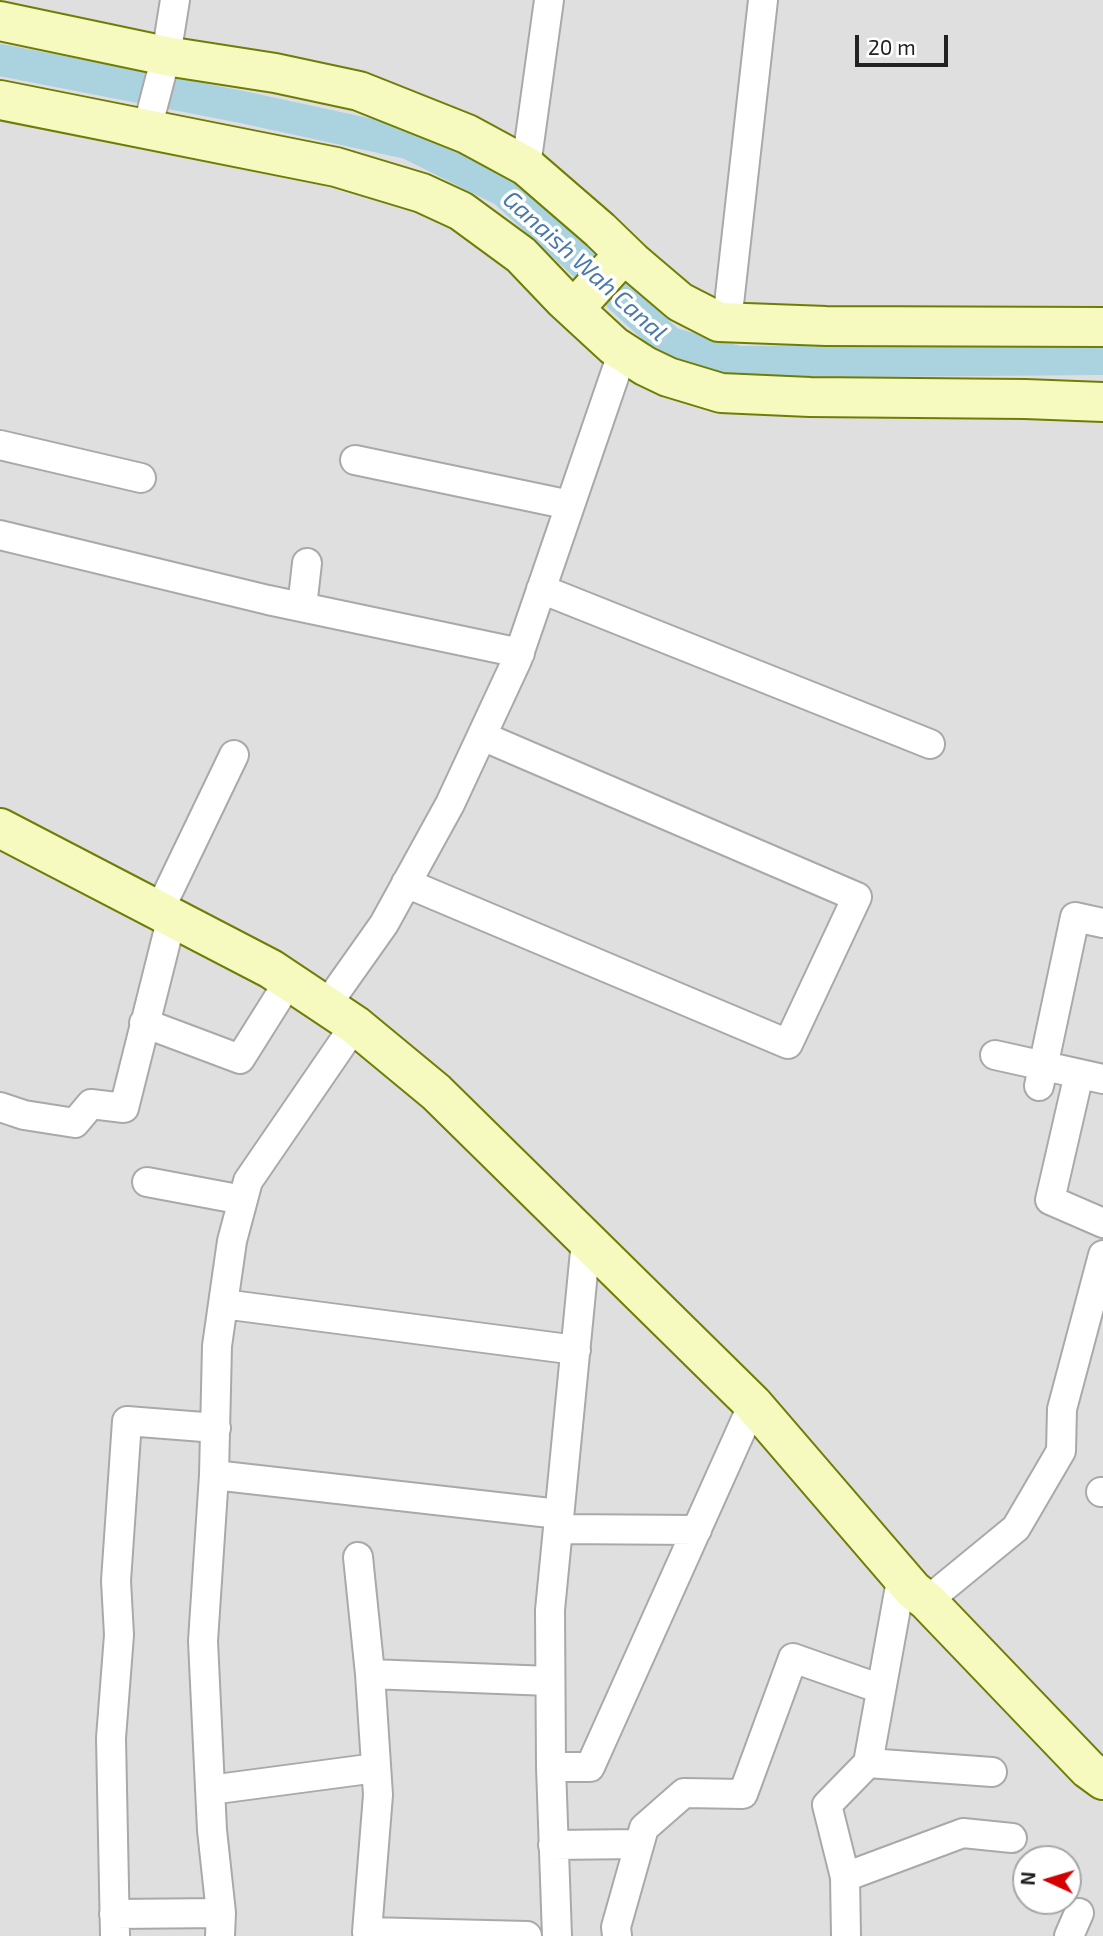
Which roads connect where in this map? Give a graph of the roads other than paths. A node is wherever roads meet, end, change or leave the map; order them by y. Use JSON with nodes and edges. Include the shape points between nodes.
{"nodes":[{"id":1,"x":175,"y":0,"type":"edge"},
{"id":2,"x":549,"y":0,"type":"edge"},
{"id":3,"x":763,"y":0,"type":"edge"},
{"id":4,"x":0,"y":21,"type":"edge"},
{"id":5,"x":164,"y":64,"type":"junction"},
{"id":6,"x":0,"y":100,"type":"edge"},
{"id":7,"x":150,"y":120,"type":"junction"},
{"id":8,"x":526,"y":166,"type":"junction"},
{"id":9,"x":618,"y":261,"type":"junction"},
{"id":10,"x":580,"y":303,"type":"junction"},
{"id":11,"x":727,"y":322,"type":"junction"},
{"id":12,"x":1103,"y":327,"type":"edge"},
{"id":13,"x":623,"y":351,"type":"junction"},
{"id":14,"x":1103,"y":402,"type":"edge"},
{"id":15,"x":0,"y":446,"type":"edge"},
{"id":16,"x":355,"y":460,"type":"dead end"},
{"id":17,"x":141,"y":478,"type":"dead end"},
{"id":18,"x":570,"y":505,"type":"junction"},
{"id":19,"x":0,"y":535,"type":"edge"},
{"id":20,"x":307,"y":563,"type":"dead end"},
{"id":21,"x":541,"y":589,"type":"junction"},
{"id":22,"x":302,"y":607,"type":"junction"},
{"id":23,"x":520,"y":653,"type":"junction"},
{"id":24,"x":482,"y":736,"type":"junction"},
{"id":25,"x":930,"y":744,"type":"dead end"},
{"id":26,"x":234,"y":755,"type":"dead end"},
{"id":27,"x":0,"y":828,"type":"edge"},
{"id":28,"x":407,"y":883,"type":"junction"},
{"id":29,"x":166,"y":914,"type":"junction"},
{"id":30,"x":1103,"y":923,"type":"edge"},
{"id":31,"x":289,"y":981,"type":"junction"},
{"id":32,"x":341,"y":1015,"type":"junction"},
{"id":33,"x":144,"y":1023,"type":"junction"},
{"id":34,"x":995,"y":1055,"type":"dead end"},
{"id":35,"x":1042,"y":1076,"type":"junction"},
{"id":36,"x":1091,"y":1077,"type":"edge"},
{"id":37,"x":0,"y":1107,"type":"edge"},
{"id":38,"x":147,"y":1182,"type":"dead end"},
{"id":39,"x":243,"y":1200,"type":"junction"},
{"id":40,"x":1103,"y":1223,"type":"edge"},
{"id":41,"x":586,"y":1241,"type":"junction"},
{"id":42,"x":1103,"y":1255,"type":"edge"},
{"id":43,"x":223,"y":1304,"type":"junction"},
{"id":44,"x":576,"y":1350,"type":"junction"},
{"id":45,"x":753,"y":1404,"type":"junction"},
{"id":46,"x":216,"y":1428,"type":"junction"},
{"id":47,"x":214,"y":1475,"type":"junction"},
{"id":48,"x":559,"y":1522,"type":"junction"},
{"id":49,"x":697,"y":1530,"type":"junction"},
{"id":50,"x":358,"y":1558,"type":"dead end"},
{"id":51,"x":914,"y":1588,"type":"junction"},
{"id":52,"x":370,"y":1674,"type":"junction"},
{"id":53,"x":550,"y":1681,"type":"junction"},
{"id":54,"x":881,"y":1689,"type":"junction"},
{"id":55,"x":868,"y":1763,"type":"junction"},
{"id":56,"x":551,"y":1767,"type":"junction"},
{"id":57,"x":376,"y":1768,"type":"junction"},
{"id":58,"x":992,"y":1772,"type":"dead end"},
{"id":59,"x":1103,"y":1780,"type":"edge"},
{"id":60,"x":210,"y":1790,"type":"junction"},
{"id":61,"x":1012,"y":1838,"type":"dead end"},
{"id":62,"x":639,"y":1844,"type":"junction"},
{"id":63,"x":553,"y":1845,"type":"junction"},
{"id":64,"x":845,"y":1877,"type":"junction"},
{"id":65,"x":115,"y":1925,"type":"edge"},
{"id":66,"x":220,"y":1925,"type":"edge"},
{"id":67,"x":527,"y":1936,"type":"edge"},
{"id":68,"x":557,"y":1936,"type":"edge"},
{"id":69,"x":617,"y":1936,"type":"edge"},
{"id":70,"x":846,"y":1936,"type":"edge"}],
"edges":[{"from":1,"to":5,"type":"street"},
{"from":2,"to":8,"type":"street"},
{"from":3,"to":11,"type":"street"},
{"from":4,"to":5,"type":"street"},
{"from":5,"to":7,"type":"street"},
{"from":5,"to":8,"type":"street","via":[[275,73],[359,91],[467,134]]},
{"from":6,"to":7,"type":"street"},
{"from":7,"to":10,"type":"street","via":[[422,192],[461,211]]},
{"from":8,"to":9,"type":"street","via":[[600,230]]},
{"from":9,"to":10,"type":"street"},
{"from":9,"to":11,"type":"street","via":[[680,302]]},
{"from":10,"to":13,"type":"street"},
{"from":11,"to":12,"type":"street"},
{"from":13,"to":14,"type":"street","via":[[668,377],[721,393]]},
{"from":13,"to":18,"type":"street"},
{"from":15,"to":17,"type":"street"},
{"from":16,"to":18,"type":"street"},
{"from":18,"to":21,"type":"street"},
{"from":19,"to":22,"type":"street"},
{"from":20,"to":22,"type":"street"},
{"from":21,"to":23,"type":"street"},
{"from":21,"to":25,"type":"street"},
{"from":22,"to":23,"type":"street"},
{"from":23,"to":24,"type":"street"},
{"from":24,"to":28,"type":"street"},
{"from":24,"to":28,"type":"street","via":[[857,897],[788,1044]]},
{"from":26,"to":29,"type":"street"},
{"from":27,"to":29,"type":"street"},
{"from":28,"to":32,"type":"street"},
{"from":29,"to":31,"type":"street"},
{"from":29,"to":33,"type":"street"},
{"from":30,"to":35,"type":"street","via":[[1075,917]]},
{"from":31,"to":32,"type":"street"},
{"from":31,"to":33,"type":"street","via":[[240,1059]]},
{"from":32,"to":39,"type":"street","via":[[248,1181]]},
{"from":32,"to":41,"type":"street","via":[[436,1092]]},
{"from":33,"to":37,"type":"street","via":[[124,1108],[92,1104],[75,1123]]},
{"from":34,"to":35,"type":"street"},
{"from":35,"to":36,"type":"street"},
{"from":36,"to":40,"type":"street","via":[[1051,1200]]},
{"from":38,"to":39,"type":"street"},
{"from":39,"to":43,"type":"street"},
{"from":41,"to":44,"type":"street"},
{"from":41,"to":45,"type":"street"},
{"from":42,"to":51,"type":"street","via":[[1062,1409],[1061,1451],[1016,1528]]},
{"from":43,"to":44,"type":"street"},
{"from":43,"to":46,"type":"street","via":[[217,1346]]},
{"from":44,"to":48,"type":"street"},
{"from":45,"to":49,"type":"street"},
{"from":45,"to":51,"type":"street"},
{"from":46,"to":47,"type":"street"},
{"from":46,"to":65,"type":"street","via":[[127,1421],[111,1738]]},
{"from":47,"to":48,"type":"street"},
{"from":47,"to":60,"type":"street","via":[[203,1641]]},
{"from":48,"to":49,"type":"street"},
{"from":48,"to":53,"type":"street","via":[[550,1610]]},
{"from":49,"to":56,"type":"street","via":[[590,1767]]},
{"from":50,"to":52,"type":"street"},
{"from":51,"to":54,"type":"street"},
{"from":51,"to":59,"type":"street"},
{"from":52,"to":53,"type":"street"},
{"from":52,"to":57,"type":"street"},
{"from":53,"to":56,"type":"street"},
{"from":54,"to":55,"type":"street"},
{"from":54,"to":62,"type":"street","via":[[793,1658],[743,1794],[684,1793],[644,1828]]},
{"from":55,"to":58,"type":"street"},
{"from":55,"to":64,"type":"street","via":[[827,1805]]},
{"from":56,"to":63,"type":"street"},
{"from":57,"to":60,"type":"street"},
{"from":57,"to":67,"type":"street","via":[[367,1932]]},
{"from":60,"to":66,"type":"street"},
{"from":61,"to":64,"type":"street","via":[[963,1833]]},
{"from":62,"to":63,"type":"street"},
{"from":62,"to":69,"type":"street"},
{"from":63,"to":68,"type":"street"},
{"from":64,"to":70,"type":"street"},
{"from":65,"to":66,"type":"street"}]}
